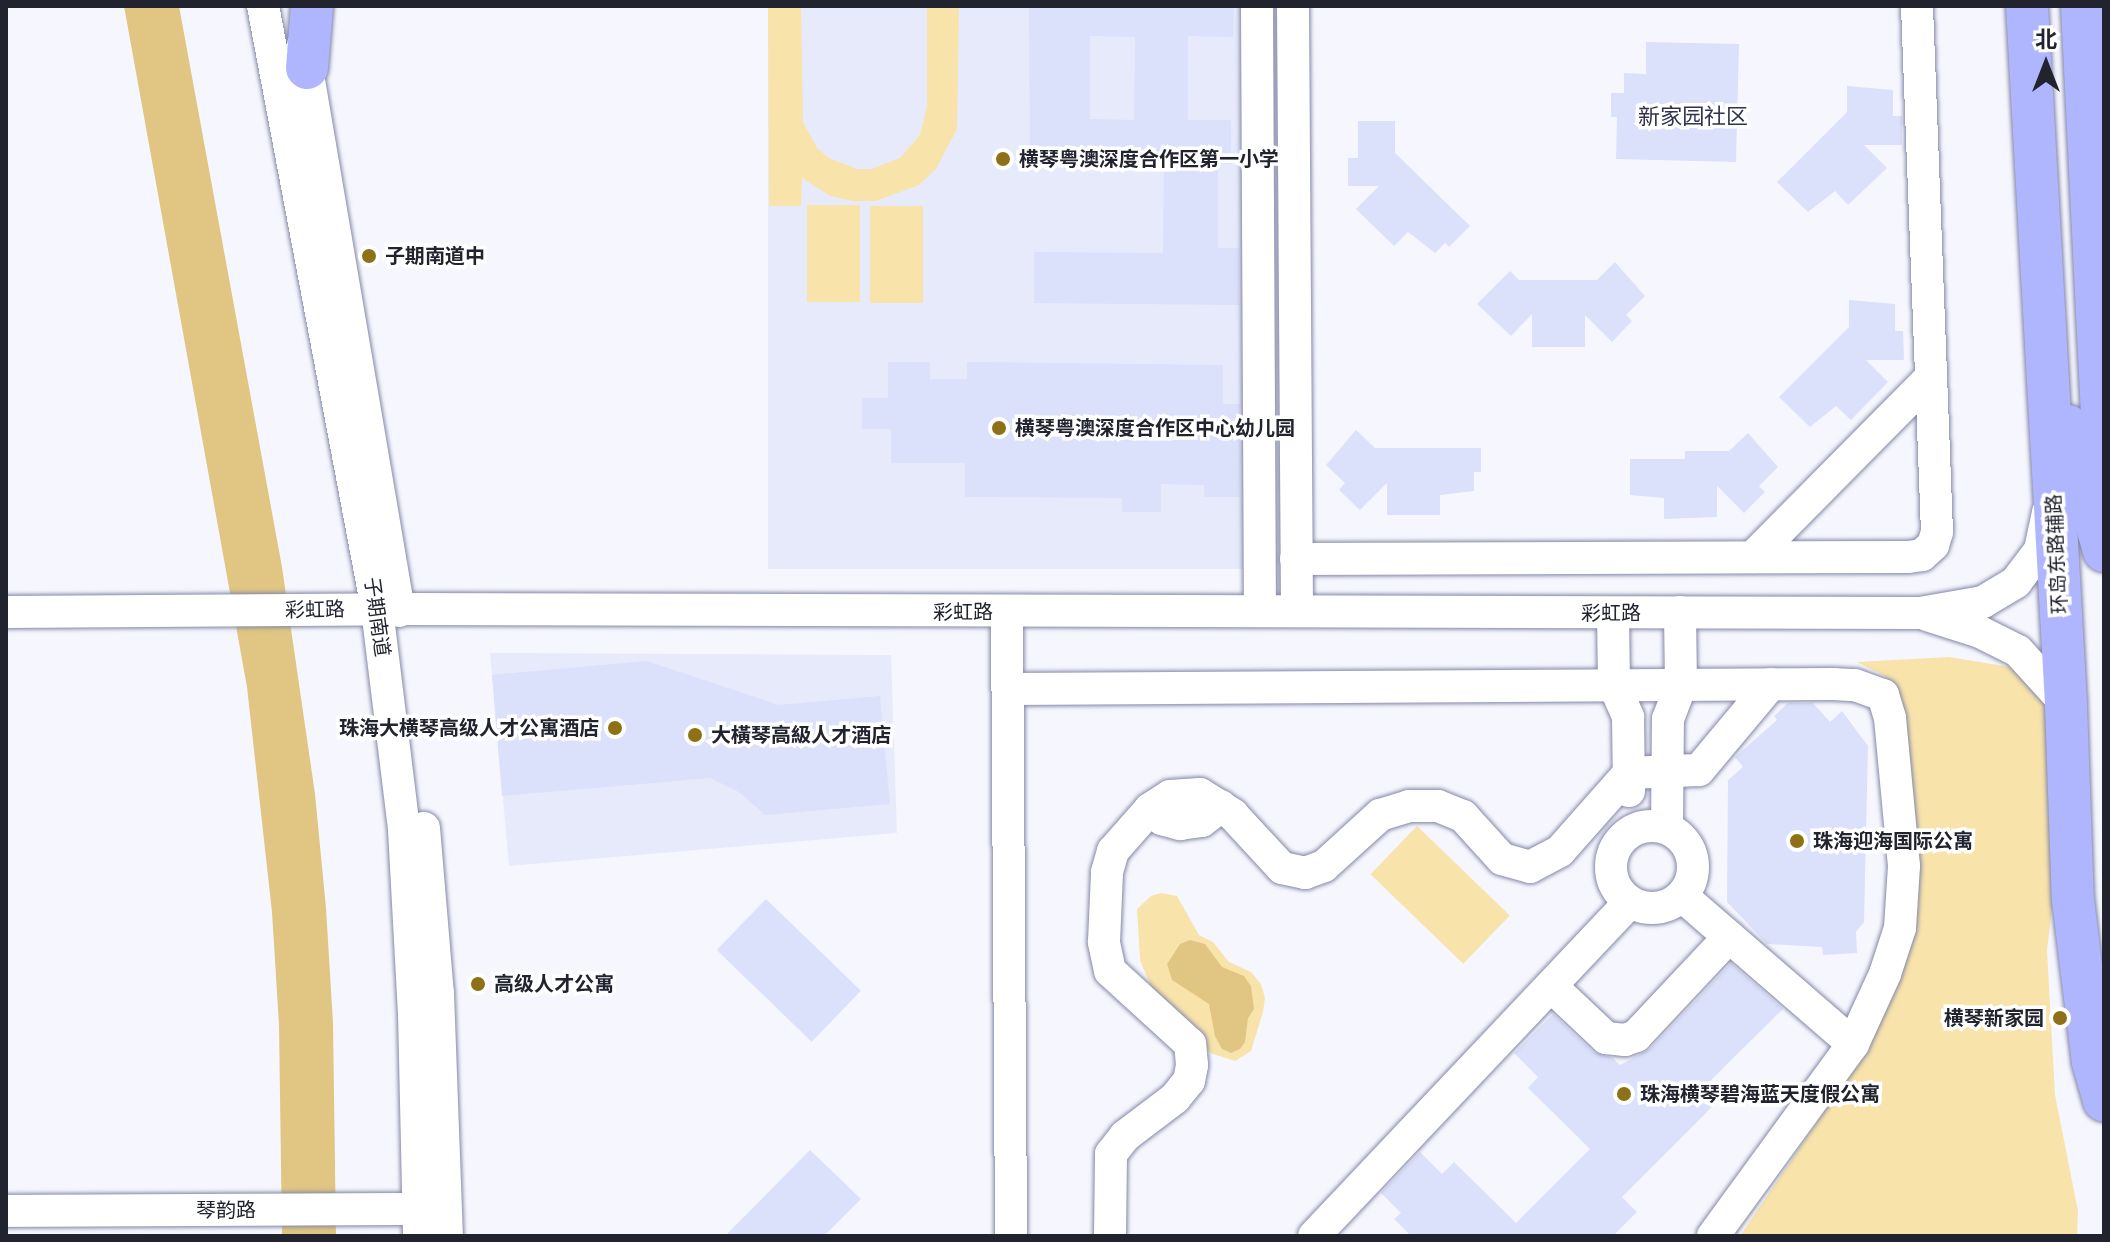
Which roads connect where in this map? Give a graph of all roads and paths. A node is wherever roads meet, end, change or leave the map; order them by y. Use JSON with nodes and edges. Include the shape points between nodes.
{"nodes":[{"id":1,"x":263,"y":6,"type":"edge"},
{"id":2,"x":297,"y":6,"type":"edge"},
{"id":3,"x":312,"y":6,"type":"edge"},
{"id":4,"x":1257,"y":6,"type":"edge"},
{"id":5,"x":1293,"y":6,"type":"edge"},
{"id":6,"x":1917,"y":6,"type":"edge"},
{"id":7,"x":2027,"y":6,"type":"edge"},
{"id":8,"x":2082,"y":6,"type":"edge"},
{"id":9,"x":307,"y":68,"type":"junction"},
{"id":10,"x":2048,"y":359,"type":"junction"},
{"id":11,"x":1931,"y":377,"type":"junction"},
{"id":12,"x":2104,"y":458,"type":"edge"},
{"id":13,"x":2053,"y":489,"type":"junction"},
{"id":14,"x":2104,"y":551,"type":"edge"},
{"id":15,"x":1753,"y":557,"type":"junction"},
{"id":16,"x":1296,"y":559,"type":"junction"},
{"id":17,"x":388,"y":609,"type":"junction"},
{"id":18,"x":1260,"y":610,"type":"junction"},
{"id":19,"x":1297,"y":610,"type":"junction"},
{"id":20,"x":6,"y":612,"type":"edge"},
{"id":21,"x":1007,"y":612,"type":"junction"},
{"id":22,"x":1680,"y":612,"type":"junction"},
{"id":23,"x":1613,"y":613,"type":"junction"},
{"id":24,"x":1920,"y":613,"type":"junction"},
{"id":25,"x":1771,"y":684,"type":"junction"},
{"id":26,"x":1614,"y":685,"type":"junction"},
{"id":27,"x":1681,"y":685,"type":"junction"},
{"id":28,"x":1010,"y":689,"type":"junction"},
{"id":29,"x":2066,"y":704,"type":"junction"},
{"id":30,"x":1668,"y":772,"type":"junction"},
{"id":31,"x":1629,"y":773,"type":"junction"},
{"id":32,"x":1667,"y":828,"type":"junction"},
{"id":33,"x":1628,"y":833,"type":"junction"},
{"id":34,"x":1682,"y":896,"type":"junction"},
{"id":35,"x":1630,"y":902,"type":"junction"},
{"id":36,"x":1729,"y":937,"type":"junction"},
{"id":37,"x":1551,"y":986,"type":"junction"},
{"id":38,"x":1853,"y":1044,"type":"junction"},
{"id":39,"x":2104,"y":1100,"type":"edge"},
{"id":40,"x":6,"y":1211,"type":"edge"},
{"id":41,"x":433,"y":1223,"type":"edge"},
{"id":42,"x":1011,"y":1236,"type":"edge"},
{"id":43,"x":1110,"y":1236,"type":"edge"},
{"id":44,"x":1314,"y":1236,"type":"edge"},
{"id":45,"x":1713,"y":1236,"type":"edge"}],
"edges":[{"from":1,"to":17,"type":"street","name":"子期南道"},
{"from":2,"to":9,"type":"street","name":"子期南道"},
{"from":3,"to":9,"type":"main road"},
{"from":4,"to":18,"type":"street"},
{"from":5,"to":16,"type":"street"},
{"from":6,"to":11,"type":"street"},
{"from":7,"to":10,"type":"main road","name":"环岛东路辅路"},
{"from":8,"to":12,"type":"main road"},
{"from":9,"to":17,"type":"street","name":"子期南道"},
{"from":10,"to":13,"type":"main road","name":"环岛东路辅路"},
{"from":10,"to":14,"type":"main road"},
{"from":11,"to":15,"type":"street"},
{"from":11,"to":15,"type":"street","via":[[1937,532],[1933,545],[1922,555],[1908,557]]},
{"from":13,"to":24,"type":"street","via":[[2040,550],[2016,582],[1983,602]]},
{"from":13,"to":29,"type":"main road","name":"环岛东路辅路"},
{"from":15,"to":16,"type":"street"},
{"from":16,"to":19,"type":"street"},
{"from":17,"to":20,"type":"street","name":"彩虹路"},
{"from":17,"to":21,"type":"street","name":"彩虹路"},
{"from":17,"to":41,"type":"street","name":"子期南道"},
{"from":18,"to":19,"type":"street","name":"彩虹路"},
{"from":18,"to":21,"type":"street","name":"彩虹路"},
{"from":19,"to":23,"type":"street","name":"彩虹路"},
{"from":21,"to":28,"type":"street"},
{"from":22,"to":23,"type":"street","name":"彩虹路"},
{"from":22,"to":24,"type":"street","name":"彩虹路"},
{"from":22,"to":27,"type":"street"},
{"from":23,"to":26,"type":"street"},
{"from":24,"to":29,"type":"street","via":[[2018,651]]},
{"from":25,"to":27,"type":"street"},
{"from":25,"to":30,"type":"street","via":[[1699,770]]},
{"from":25,"to":38,"type":"street","via":[[1855,685],[1883,695],[1887,705],[1904,866],[1900,928]]},
{"from":26,"to":27,"type":"street"},
{"from":26,"to":28,"type":"street"},
{"from":26,"to":31,"type":"street","via":[[1628,717]]},
{"from":27,"to":30,"type":"street","via":[[1668,719]]},
{"from":28,"to":42,"type":"street"},
{"from":29,"to":39,"type":"main road","name":"环岛东路辅路","via":[[2073,900],[2093,1062]]},
{"from":30,"to":31,"type":"street"},
{"from":30,"to":32,"type":"street"},
{"from":31,"to":33,"type":"street"},
{"from":31,"to":43,"type":"street","via":[[1560,851],[1530,867],[1502,859],[1463,816],[1438,806],[1409,806],[1380,815],[1324,866],[1305,873],[1282,868],[1221,806],[1200,794],[1170,796],[1150,809],[1113,851],[1104,942],[1110,971],[1190,1044],[1192,1065],[1189,1081],[1175,1098],[1125,1136],[1111,1154]]},
{"from":32,"to":33,"type":"street","via":[[1640,827]]},
{"from":32,"to":34,"type":"street","via":[[1679,835],[1693,858],[1690,885]]},
{"from":33,"to":35,"type":"street","via":[[1612,854],[1611,868],[1620,893]]},
{"from":34,"to":35,"type":"street","via":[[1657,908]]},
{"from":34,"to":36,"type":"street"},
{"from":35,"to":37,"type":"street"},
{"from":36,"to":37,"type":"street","via":[[1636,1036],[1625,1040],[1606,1038]]},
{"from":36,"to":38,"type":"street"},
{"from":37,"to":44,"type":"street"},
{"from":38,"to":45,"type":"street"},
{"from":40,"to":41,"type":"street","name":"琴韵路","via":[[351,1210]]}]}
